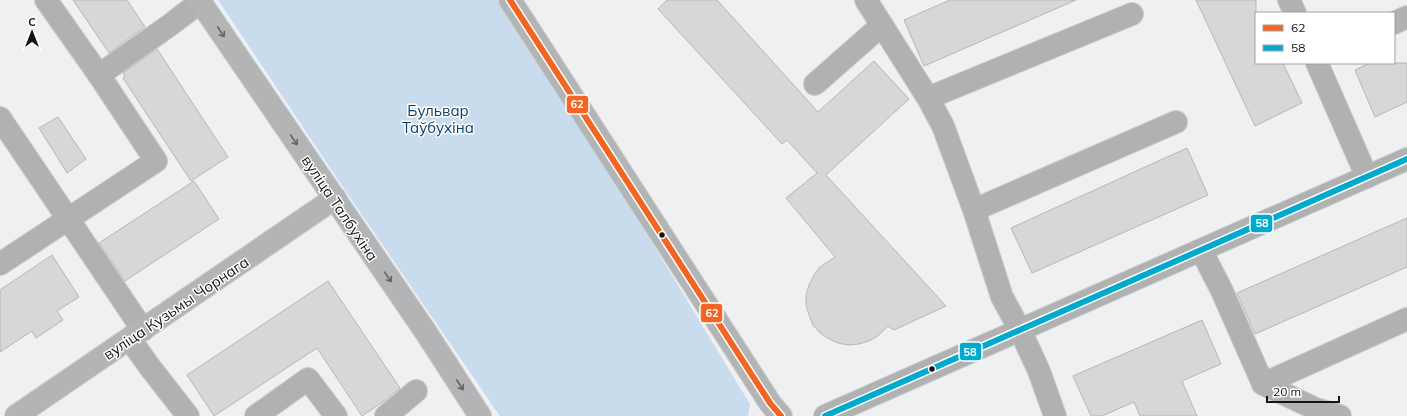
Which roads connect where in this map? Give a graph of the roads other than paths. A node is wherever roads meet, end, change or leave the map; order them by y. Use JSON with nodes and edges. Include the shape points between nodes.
{"nodes":[{"id":1,"x":46,"y":0,"type":"edge"},
{"id":2,"x":510,"y":0,"type":"edge"},
{"id":3,"x":866,"y":0,"type":"edge"},
{"id":4,"x":1289,"y":0,"type":"edge"},
{"id":5,"x":199,"y":1,"type":"edge"},
{"id":6,"x":1295,"y":12,"type":"edge"},
{"id":7,"x":1132,"y":14,"type":"dead end"},
{"id":8,"x":1407,"y":17,"type":"edge"},
{"id":9,"x":1395,"y":23,"type":"edge"},
{"id":10,"x":882,"y":25,"type":"junction"},
{"id":11,"x":1317,"y":64,"type":"edge"},
{"id":12,"x":99,"y":75,"type":"junction"},
{"id":13,"x":815,"y":84,"type":"dead end"},
{"id":14,"x":928,"y":98,"type":"junction"},
{"id":15,"x":0,"y":118,"type":"edge"},
{"id":16,"x":1176,"y":122,"type":"dead end"},
{"id":17,"x":1407,"y":159,"type":"edge"},
{"id":18,"x":1367,"y":177,"type":"junction"},
{"id":19,"x":335,"y":198,"type":"junction"},
{"id":20,"x":974,"y":210,"type":"junction"},
{"id":21,"x":68,"y":219,"type":"junction"},
{"id":22,"x":1201,"y":250,"type":"junction"},
{"id":23,"x":0,"y":264,"type":"edge"},
{"id":24,"x":1407,"y":320,"type":"edge"},
{"id":25,"x":1020,"y":330,"type":"junction"},
{"id":26,"x":136,"y":335,"type":"junction"},
{"id":27,"x":1263,"y":384,"type":"junction"},
{"id":28,"x":416,"y":390,"type":"dead end"},
{"id":29,"x":16,"y":416,"type":"edge"},
{"id":30,"x":188,"y":416,"type":"edge"},
{"id":31,"x":256,"y":416,"type":"edge"},
{"id":32,"x":336,"y":416,"type":"edge"},
{"id":33,"x":386,"y":416,"type":"edge"},
{"id":34,"x":480,"y":416,"type":"edge"},
{"id":35,"x":781,"y":416,"type":"edge"},
{"id":36,"x":824,"y":416,"type":"edge"},
{"id":37,"x":1055,"y":416,"type":"edge"},
{"id":38,"x":1340,"y":416,"type":"edge"}],
"edges":[{"from":1,"to":12,"type":"street"},
{"from":2,"to":35,"type":"main road","via":[[770,403]]},
{"from":3,"to":10,"type":"street"},
{"from":4,"to":6,"type":"street"},
{"from":5,"to":12,"type":"street","via":[[170,25]]},
{"from":5,"to":19,"type":"main road","name":"вуліца Талбухіна","one_way":true},
{"from":7,"to":14,"type":"street"},
{"from":8,"to":9,"type":"street"},
{"from":10,"to":13,"type":"street"},
{"from":10,"to":14,"type":"street"},
{"from":11,"to":18,"type":"street"},
{"from":12,"to":21,"type":"street","via":[[156,161]]},
{"from":14,"to":20,"type":"street","via":[[943,126]]},
{"from":15,"to":21,"type":"street"},
{"from":16,"to":20,"type":"street"},
{"from":17,"to":18,"type":"street"},
{"from":18,"to":22,"type":"street"},
{"from":19,"to":26,"type":"main road","name":"вуліца Кузьмы Чорнага"},
{"from":19,"to":34,"type":"main road","name":"вуліца Талбухіна","one_way":true},
{"from":20,"to":25,"type":"street","via":[[1002,296]]},
{"from":21,"to":23,"type":"street"},
{"from":21,"to":26,"type":"street"},
{"from":22,"to":25,"type":"street"},
{"from":22,"to":27,"type":"street"},
{"from":24,"to":27,"type":"street"},
{"from":25,"to":36,"type":"street"},
{"from":25,"to":37,"type":"street","via":[[1039,371]]},
{"from":26,"to":29,"type":"main road","name":"вуліца Кузьмы Чорнага"},
{"from":26,"to":30,"type":"street","via":[[149,366]]},
{"from":27,"to":38,"type":"street","via":[[1316,409]]},
{"from":28,"to":33,"type":"street"},
{"from":31,"to":32,"type":"street","via":[[308,379]]}]}
